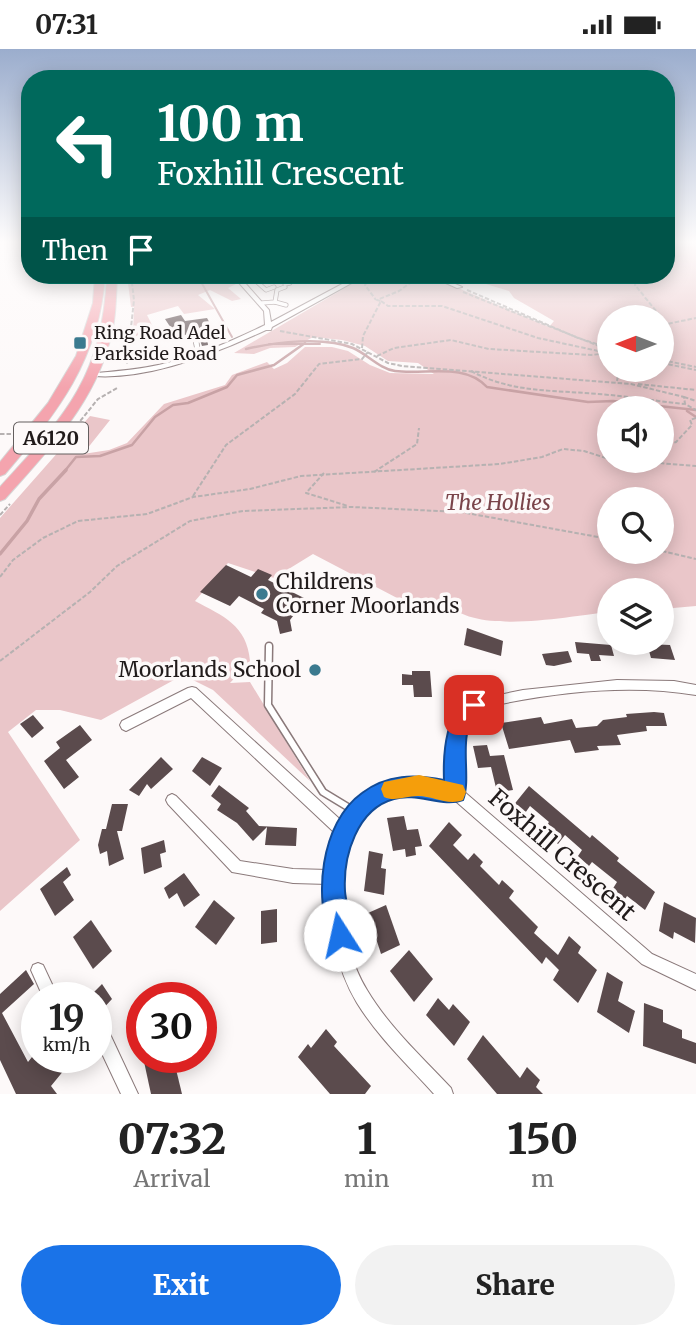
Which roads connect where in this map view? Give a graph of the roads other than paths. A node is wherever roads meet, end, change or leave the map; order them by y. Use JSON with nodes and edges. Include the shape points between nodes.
{"nodes":[{"id":1,"x":276,"y":289,"type":"edge"},
{"id":2,"x":99,"y":290,"type":"edge"},
{"id":3,"x":112,"y":290,"type":"edge"},
{"id":4,"x":249,"y":290,"type":"edge"},
{"id":5,"x":341,"y":290,"type":"edge"},
{"id":6,"x":275,"y":302,"type":"junction"},
{"id":7,"x":262,"y":303,"type":"junction"},
{"id":8,"x":286,"y":305,"type":"dead end"},
{"id":9,"x":269,"y":329,"type":"junction"},
{"id":10,"x":194,"y":330,"type":"dead end"},
{"id":11,"x":199,"y":357,"type":"junction"},
{"id":12,"x":96,"y":375,"type":"junction"},
{"id":13,"x":0,"y":471,"type":"edge"},
{"id":14,"x":0,"y":496,"type":"edge"},
{"id":15,"x":269,"y":646,"type":"dead end"},
{"id":16,"x":696,"y":690,"type":"edge"},
{"id":17,"x":127,"y":725,"type":"dead end"},
{"id":18,"x":455,"y":792,"type":"junction"},
{"id":19,"x":172,"y":800,"type":"dead end"},
{"id":20,"x":356,"y":812,"type":"junction"},
{"id":21,"x":345,"y":833,"type":"junction"},
{"id":22,"x":333,"y":877,"type":"junction"},
{"id":23,"x":38,"y":970,"type":"dead end"},
{"id":24,"x":44,"y":982,"type":"edge"},
{"id":25,"x":696,"y":982,"type":"edge"},
{"id":26,"x":112,"y":1056,"type":"edge"},
{"id":27,"x":130,"y":1094,"type":"edge"},
{"id":28,"x":445,"y":1094,"type":"edge"}],
"edges":[{"from":1,"to":6,"type":"lane"},
{"from":2,"to":13,"type":"highway","number":"A6120","via":[[90,339],[66,383]]},
{"from":3,"to":12,"type":"highway","number":"A6120","via":[[113,309]]},
{"from":4,"to":7,"type":"street"},
{"from":5,"to":9,"type":"street"},
{"from":6,"to":7,"type":"lane"},
{"from":6,"to":8,"type":"lane"},
{"from":7,"to":9,"type":"street"},
{"from":9,"to":11,"type":"street"},
{"from":10,"to":11,"type":"lane"},
{"from":11,"to":12,"type":"street","via":[[126,374]]},
{"from":12,"to":14,"type":"highway","number":"A6120","via":[[59,428]]},
{"from":15,"to":20,"type":"lane","via":[[268,705],[323,792]]},
{"from":16,"to":18,"type":"street","name":"Foxhill Crescent","via":[[649,684],[474,705],[463,717],[458,733]]},
{"from":17,"to":21,"type":"street","via":[[192,692]]},
{"from":18,"to":20,"type":"street","via":[[419,785],[393,788]]},
{"from":18,"to":25,"type":"street","name":"Foxhill Crescent","via":[[647,959]]},
{"from":19,"to":22,"type":"street","via":[[237,867]]},
{"from":20,"to":21,"type":"street"},
{"from":21,"to":22,"type":"street"},
{"from":22,"to":28,"type":"street","via":[[337,917],[354,983]]},
{"from":23,"to":24,"type":"street"},
{"from":26,"to":27,"type":"street"}]}
